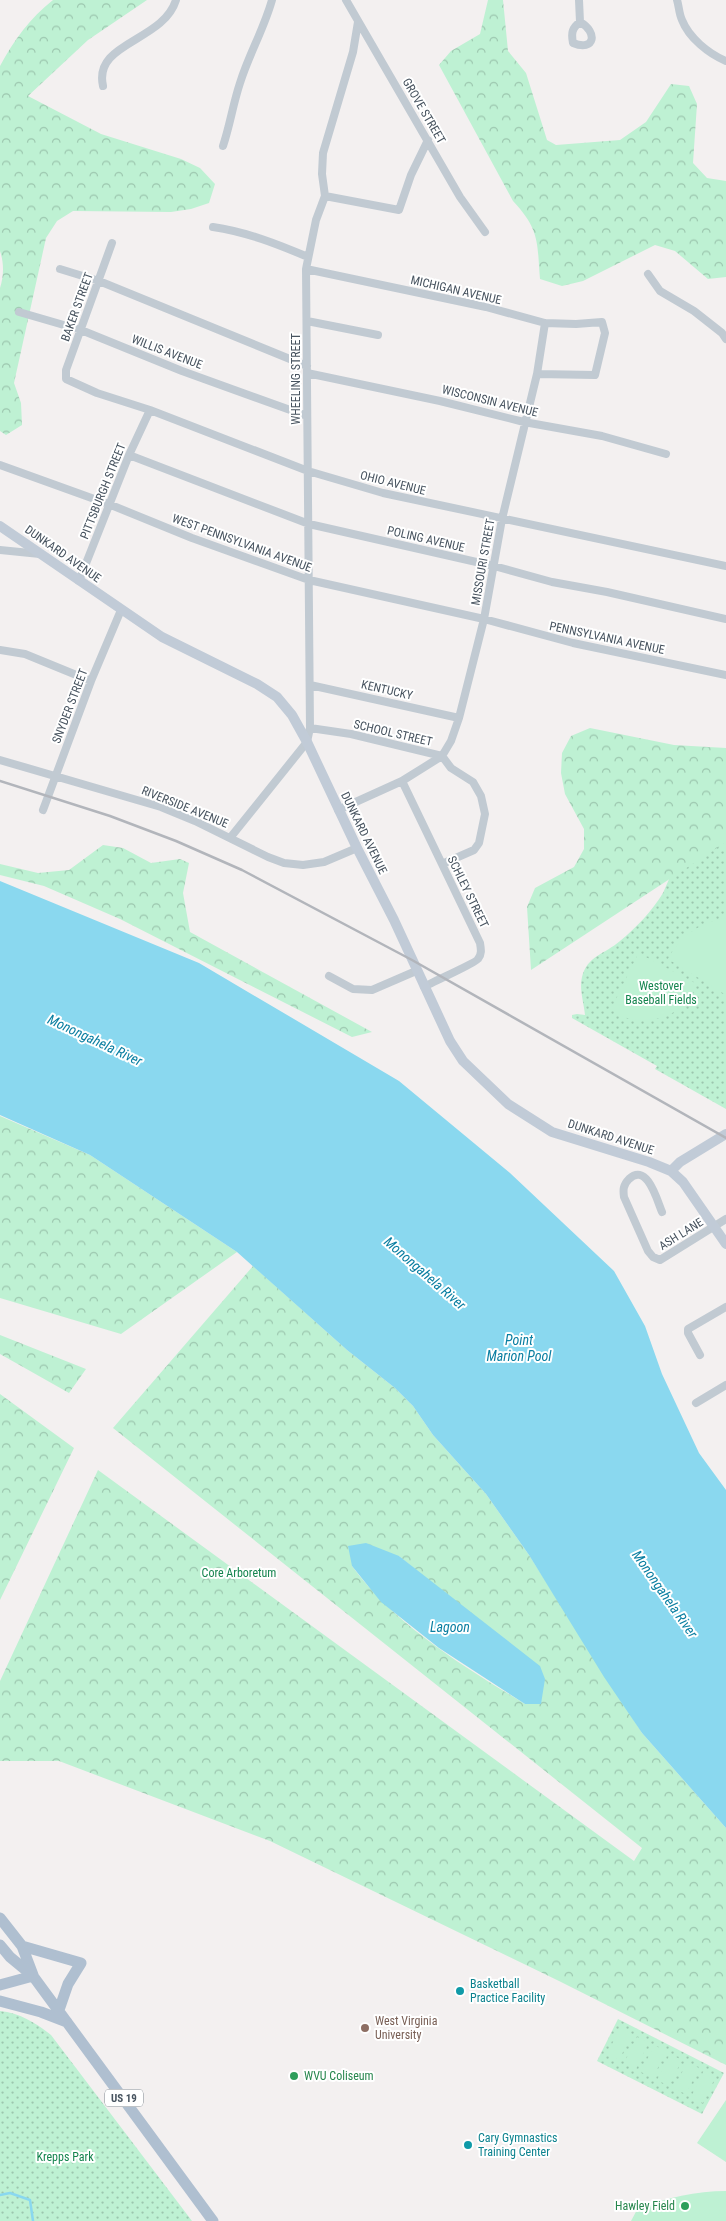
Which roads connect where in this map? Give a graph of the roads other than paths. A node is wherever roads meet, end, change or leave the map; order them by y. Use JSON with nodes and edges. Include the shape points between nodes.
{"nodes":[{"id":1,"x":176,"y":0,"type":"edge"},
{"id":2,"x":272,"y":0,"type":"edge"},
{"id":3,"x":346,"y":0,"type":"edge"},
{"id":4,"x":579,"y":0,"type":"edge"},
{"id":5,"x":678,"y":0,"type":"edge"},
{"id":6,"x":358,"y":22,"type":"junction"},
{"id":7,"x":580,"y":22,"type":"dead end"},
{"id":8,"x":726,"y":61,"type":"edge"},
{"id":9,"x":103,"y":86,"type":"dead end"},
{"id":10,"x":428,"y":140,"type":"junction"},
{"id":11,"x":223,"y":146,"type":"dead end"},
{"id":12,"x":325,"y":196,"type":"junction"},
{"id":13,"x":213,"y":227,"type":"dead end"},
{"id":14,"x":485,"y":232,"type":"dead end"},
{"id":15,"x":112,"y":243,"type":"dead end"},
{"id":16,"x":308,"y":257,"type":"junction"},
{"id":17,"x":60,"y":269,"type":"dead end"},
{"id":18,"x":306,"y":269,"type":"junction"},
{"id":19,"x":648,"y":274,"type":"dead end"},
{"id":20,"x":99,"y":281,"type":"junction"},
{"id":21,"x":19,"y":312,"type":"dead end"},
{"id":22,"x":307,"y":321,"type":"junction"},
{"id":23,"x":545,"y":323,"type":"junction"},
{"id":24,"x":81,"y":330,"type":"junction"},
{"id":25,"x":378,"y":335,"type":"dead end"},
{"id":26,"x":726,"y":338,"type":"edge"},
{"id":27,"x":307,"y":370,"type":"junction"},
{"id":28,"x":537,"y":374,"type":"junction"},
{"id":29,"x":66,"y":379,"type":"joint"},
{"id":30,"x":150,"y":410,"type":"junction"},
{"id":31,"x":308,"y":416,"type":"junction"},
{"id":32,"x":524,"y":422,"type":"junction"},
{"id":33,"x":666,"y":454,"type":"dead end"},
{"id":34,"x":129,"y":455,"type":"junction"},
{"id":35,"x":0,"y":465,"type":"edge"},
{"id":36,"x":308,"y":471,"type":"junction"},
{"id":37,"x":111,"y":505,"type":"junction"},
{"id":38,"x":502,"y":519,"type":"junction"},
{"id":39,"x":309,"y":524,"type":"junction"},
{"id":40,"x":0,"y":526,"type":"edge"},
{"id":41,"x":0,"y":550,"type":"edge"},
{"id":42,"x":42,"y":555,"type":"junction"},
{"id":43,"x":494,"y":566,"type":"junction"},
{"id":44,"x":726,"y":566,"type":"edge"},
{"id":45,"x":79,"y":580,"type":"junction"},
{"id":46,"x":309,"y":580,"type":"junction"},
{"id":47,"x":121,"y":610,"type":"junction"},
{"id":48,"x":484,"y":619,"type":"junction"},
{"id":49,"x":726,"y":619,"type":"edge"},
{"id":50,"x":0,"y":650,"type":"edge"},
{"id":51,"x":726,"y":675,"type":"edge"},
{"id":52,"x":90,"y":681,"type":"junction"},
{"id":53,"x":310,"y":685,"type":"junction"},
{"id":54,"x":459,"y":718,"type":"junction"},
{"id":55,"x":310,"y":728,"type":"junction"},
{"id":56,"x":307,"y":742,"type":"junction"},
{"id":57,"x":442,"y":756,"type":"junction"},
{"id":58,"x":0,"y":760,"type":"edge"},
{"id":59,"x":56,"y":776,"type":"junction"},
{"id":60,"x":402,"y":781,"type":"junction"},
{"id":61,"x":43,"y":810,"type":"dead end"},
{"id":62,"x":338,"y":810,"type":"junction"},
{"id":63,"x":230,"y":838,"type":"junction"},
{"id":64,"x":357,"y":848,"type":"junction"},
{"id":65,"x":442,"y":864,"type":"junction"},
{"id":66,"x":416,"y":970,"type":"junction"},
{"id":67,"x":329,"y":976,"type":"dead end"},
{"id":68,"x":424,"y":987,"type":"junction"},
{"id":69,"x":726,"y":1134,"type":"edge"},
{"id":70,"x":642,"y":1160,"type":"junction"},
{"id":71,"x":671,"y":1171,"type":"junction"},
{"id":72,"x":638,"y":1175,"type":"junction"},
{"id":73,"x":662,"y":1212,"type":"dead end"},
{"id":74,"x":726,"y":1219,"type":"edge"},
{"id":75,"x":714,"y":1227,"type":"junction"},
{"id":76,"x":726,"y":1244,"type":"edge"},
{"id":77,"x":726,"y":1307,"type":"edge"},
{"id":78,"x":700,"y":1355,"type":"dead end"},
{"id":79,"x":726,"y":1385,"type":"edge"},
{"id":80,"x":696,"y":1403,"type":"dead end"},
{"id":81,"x":0,"y":1918,"type":"edge"},
{"id":82,"x":0,"y":1944,"type":"edge"},
{"id":83,"x":22,"y":1946,"type":"junction"},
{"id":84,"x":33,"y":1976,"type":"junction"},
{"id":85,"x":0,"y":1985,"type":"edge"},
{"id":86,"x":0,"y":2001,"type":"edge"},
{"id":87,"x":59,"y":2010,"type":"junction"},
{"id":88,"x":67,"y":2022,"type":"junction"},
{"id":89,"x":212,"y":2221,"type":"edge"}],
"edges":[{"from":1,"to":9,"type":"street","via":[[158,27],[107,60]]},
{"from":2,"to":11,"type":"street","via":[[240,81]]},
{"from":3,"to":6,"type":"street","name":"GROVE STREET"},
{"from":4,"to":7,"type":"street"},
{"from":5,"to":8,"type":"street","via":[[681,20],[697,41]]},
{"from":6,"to":10,"type":"street","name":"GROVE STREET"},
{"from":6,"to":12,"type":"street","name":"WHEELING STREET","via":[[353,52],[323,153]]},
{"from":10,"to":12,"type":"street","via":[[399,210]]},
{"from":10,"to":14,"type":"street","name":"GROVE STREET"},
{"from":12,"to":16,"type":"street","name":"WHEELING STREET"},
{"from":13,"to":16,"type":"street","via":[[236,230]]},
{"from":15,"to":20,"type":"street","name":"BAKER STREET"},
{"from":16,"to":18,"type":"street","name":"WHEELING STREET"},
{"from":17,"to":20,"type":"street","name":"WISCONSIN AVENUE"},
{"from":18,"to":22,"type":"street","name":"WHEELING STREET"},
{"from":18,"to":23,"type":"street","name":"MICHIGAN AVENUE","via":[[486,307]]},
{"from":19,"to":26,"type":"street","via":[[660,291],[694,311]]},
{"from":20,"to":24,"type":"street","name":"BAKER STREET"},
{"from":20,"to":27,"type":"street","name":"WISCONSIN AVENUE"},
{"from":21,"to":24,"type":"street","name":"WILLIS AVENUE"},
{"from":22,"to":25,"type":"street"},
{"from":22,"to":27,"type":"street","name":"WHEELING STREET"},
{"from":23,"to":28,"type":"street","name":"MISSOURI STREET"},
{"from":23,"to":28,"type":"street","name":"MICHIGAN AVENUE","via":[[602,322],[605,333],[595,375]]},
{"from":24,"to":29,"type":"street","name":"BAKER STREET","via":[[66,370]]},
{"from":24,"to":31,"type":"street","name":"WILLIS AVENUE","via":[[182,371]]},
{"from":27,"to":31,"type":"street","name":"WHEELING STREET"},
{"from":27,"to":32,"type":"street","name":"WISCONSIN AVENUE"},
{"from":28,"to":32,"type":"street","name":"MISSOURI STREET"},
{"from":29,"to":30,"type":"street","name":"OHIO AVENUE"},
{"from":30,"to":34,"type":"street","name":"PITTSBURGH STREET"},
{"from":30,"to":36,"type":"street","name":"OHIO AVENUE"},
{"from":31,"to":36,"type":"street","name":"WHEELING STREET"},
{"from":32,"to":33,"type":"street","name":"WISCONSIN AVENUE","via":[[602,436]]},
{"from":32,"to":38,"type":"street","name":"MISSOURI STREET"},
{"from":34,"to":37,"type":"street","name":"PITTSBURGH STREET"},
{"from":34,"to":39,"type":"street","name":"POLING AVENUE"},
{"from":35,"to":37,"type":"street","name":"WEST PENNSYLVANIA AVENUE"},
{"from":36,"to":38,"type":"street","name":"OHIO AVENUE","via":[[384,493]]},
{"from":36,"to":39,"type":"street","name":"WHEELING STREET"},
{"from":37,"to":45,"type":"street","name":"PITTSBURGH STREET"},
{"from":37,"to":46,"type":"street","name":"WEST PENNSYLVANIA AVENUE"},
{"from":38,"to":43,"type":"street","name":"MISSOURI STREET"},
{"from":38,"to":44,"type":"street","name":"OHIO AVENUE"},
{"from":39,"to":43,"type":"street","name":"POLING AVENUE"},
{"from":39,"to":46,"type":"street","name":"WHEELING STREET"},
{"from":40,"to":42,"type":"main road","name":"DUNKARD AVENUE"},
{"from":41,"to":42,"type":"street"},
{"from":42,"to":45,"type":"main road","name":"DUNKARD AVENUE"},
{"from":43,"to":48,"type":"street","name":"MISSOURI STREET"},
{"from":43,"to":49,"type":"street","name":"POLING AVENUE","via":[[552,582]]},
{"from":45,"to":47,"type":"main road","name":"DUNKARD AVENUE"},
{"from":46,"to":48,"type":"street","name":"WEST PENNSYLVANIA AVENUE"},
{"from":46,"to":53,"type":"street","name":"WHEELING STREET"},
{"from":47,"to":52,"type":"street","name":"SNYDER STREET"},
{"from":47,"to":56,"type":"main road","name":"DUNKARD AVENUE","via":[[162,637],[277,697]]},
{"from":48,"to":51,"type":"street","name":"PENNSYLVANIA AVENUE","via":[[573,643]]},
{"from":48,"to":54,"type":"street","name":"MISSOURI STREET"},
{"from":50,"to":52,"type":"street","via":[[25,654]]},
{"from":52,"to":59,"type":"street","name":"SNYDER STREET"},
{"from":53,"to":54,"type":"street","name":"KENTUCKY"},
{"from":53,"to":55,"type":"street","name":"WHEELING STREET"},
{"from":54,"to":57,"type":"street","name":"MISSOURI STREET"},
{"from":55,"to":56,"type":"street","name":"WHEELING STREET"},
{"from":55,"to":57,"type":"street","name":"SCHOOL STREET","via":[[351,734]]},
{"from":56,"to":62,"type":"main road","name":"DUNKARD AVENUE"},
{"from":56,"to":63,"type":"street"},
{"from":57,"to":60,"type":"street"},
{"from":57,"to":65,"type":"street","name":"SCHOOL STREET","via":[[451,768],[473,782],[485,814],[479,843],[474,850]]},
{"from":58,"to":59,"type":"street","name":"RIVERSIDE AVENUE"},
{"from":59,"to":61,"type":"street","name":"SNYDER STREET"},
{"from":59,"to":63,"type":"street","name":"RIVERSIDE AVENUE","via":[[161,807]]},
{"from":60,"to":62,"type":"street"},
{"from":60,"to":65,"type":"street","name":"SCHLEY STREET"},
{"from":62,"to":64,"type":"main road","name":"DUNKARD AVENUE"},
{"from":63,"to":64,"type":"street","name":"RIVERSIDE AVENUE","via":[[284,863],[303,865],[324,862]]},
{"from":64,"to":66,"type":"main road","name":"DUNKARD AVENUE"},
{"from":65,"to":68,"type":"street","name":"SCHLEY STREET","via":[[480,943],[481,952],[471,966],[450,972]]},
{"from":66,"to":67,"type":"street","via":[[372,990],[353,988]]},
{"from":66,"to":68,"type":"main road","name":"DUNKARD AVENUE"},
{"from":68,"to":70,"type":"main road","name":"DUNKARD AVENUE","via":[[450,1041],[463,1060],[508,1104],[552,1132]]},
{"from":69,"to":71,"type":"main road"},
{"from":70,"to":71,"type":"main road","name":"DUNKARD AVENUE"},
{"from":70,"to":72,"type":"street"},
{"from":71,"to":75,"type":"main road","via":[[683,1182]]},
{"from":72,"to":73,"type":"street","via":[[650,1183]]},
{"from":72,"to":75,"type":"street","name":"ASH LANE","via":[[626,1182],[624,1197],[653,1257],[660,1260]]},
{"from":74,"to":75,"type":"street","name":"ASH LANE"},
{"from":75,"to":76,"type":"main road"},
{"from":77,"to":78,"type":"street","via":[[688,1329]]},
{"from":79,"to":80,"type":"street"},
{"from":81,"to":83,"type":"main road","number":"US 19"},
{"from":82,"to":84,"type":"main road","number":"US 19"},
{"from":83,"to":84,"type":"main road","number":"US 19"},
{"from":83,"to":87,"type":"main road","via":[[81,1964],[68,1984]]},
{"from":84,"to":85,"type":"main road"},
{"from":84,"to":87,"type":"main road","number":"US 19"},
{"from":86,"to":88,"type":"main road"},
{"from":87,"to":88,"type":"main road","number":"US 19"},
{"from":88,"to":89,"type":"main road","number":"US 19"}]}
